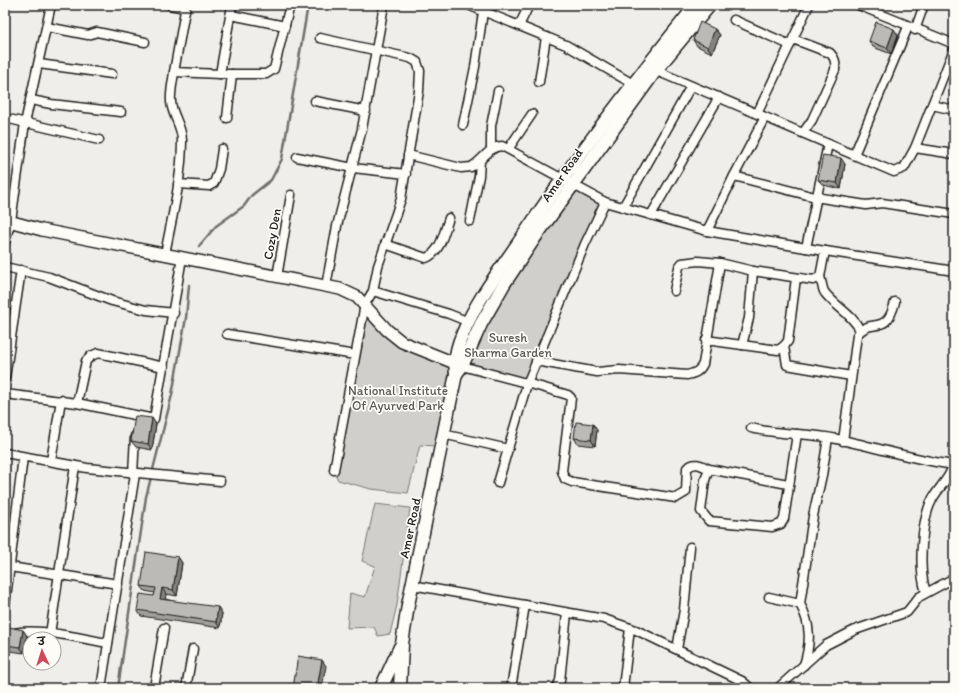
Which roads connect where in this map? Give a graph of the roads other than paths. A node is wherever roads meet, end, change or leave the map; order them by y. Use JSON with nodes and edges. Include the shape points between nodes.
{"nodes":[{"id":1,"x":51,"y":5,"type":"edge"},
{"id":2,"x":170,"y":5,"type":"edge"},
{"id":3,"x":232,"y":5,"type":"edge"},
{"id":4,"x":290,"y":5,"type":"edge"},
{"id":5,"x":384,"y":5,"type":"edge"},
{"id":6,"x":468,"y":5,"type":"edge"},
{"id":7,"x":529,"y":5,"type":"edge"},
{"id":8,"x":696,"y":5,"type":"edge"},
{"id":9,"x":710,"y":5,"type":"edge"},
{"id":10,"x":809,"y":5,"type":"edge"},
{"id":11,"x":858,"y":5,"type":"edge"},
{"id":12,"x":924,"y":5,"type":"edge"},
{"id":13,"x":186,"y":7,"type":"edge"},
{"id":14,"x":484,"y":8,"type":"edge"},
{"id":15,"x":231,"y":15,"type":"junction"},
{"id":16,"x":734,"y":20,"type":"dead end"},
{"id":17,"x":285,"y":26,"type":"junction"},
{"id":18,"x":519,"y":26,"type":"junction"},
{"id":19,"x":47,"y":27,"type":"junction"},
{"id":20,"x":912,"y":28,"type":"junction"},
{"id":21,"x":546,"y":37,"type":"junction"},
{"id":22,"x":320,"y":38,"type":"dead end"},
{"id":23,"x":145,"y":42,"type":"dead end"},
{"id":24,"x":792,"y":42,"type":"junction"},
{"id":25,"x":954,"y":44,"type":"edge"},
{"id":26,"x":954,"y":49,"type":"edge"},
{"id":27,"x":376,"y":52,"type":"junction"},
{"id":28,"x":39,"y":64,"type":"junction"},
{"id":29,"x":651,"y":68,"type":"junction"},
{"id":30,"x":174,"y":72,"type":"junction"},
{"id":31,"x":112,"y":74,"type":"dead end"},
{"id":32,"x":220,"y":74,"type":"junction"},
{"id":33,"x":232,"y":74,"type":"junction"},
{"id":34,"x":539,"y":82,"type":"dead end"},
{"id":35,"x":633,"y":84,"type":"junction"},
{"id":36,"x":691,"y":86,"type":"junction"},
{"id":37,"x":498,"y":91,"type":"dead end"},
{"id":38,"x":718,"y":97,"type":"junction"},
{"id":39,"x":31,"y":100,"type":"junction"},
{"id":40,"x":315,"y":101,"type":"dead end"},
{"id":41,"x":932,"y":105,"type":"junction"},
{"id":42,"x":954,"y":110,"type":"edge"},
{"id":43,"x":366,"y":111,"type":"junction"},
{"id":44,"x":121,"y":112,"type":"dead end"},
{"id":45,"x":532,"y":114,"type":"dead end"},
{"id":46,"x":761,"y":115,"type":"junction"},
{"id":47,"x":5,"y":118,"type":"edge"},
{"id":48,"x":227,"y":118,"type":"dead end"},
{"id":49,"x":25,"y":123,"type":"junction"},
{"id":50,"x":463,"y":125,"type":"dead end"},
{"id":51,"x":803,"y":133,"type":"junction"},
{"id":52,"x":99,"y":140,"type":"dead end"},
{"id":53,"x":828,"y":144,"type":"junction"},
{"id":54,"x":509,"y":148,"type":"junction"},
{"id":55,"x":915,"y":148,"type":"junction"},
{"id":56,"x":222,"y":149,"type":"dead end"},
{"id":57,"x":491,"y":149,"type":"junction"},
{"id":58,"x":954,"y":154,"type":"edge"},
{"id":59,"x":408,"y":155,"type":"junction"},
{"id":60,"x":854,"y":155,"type":"junction"},
{"id":61,"x":297,"y":157,"type":"dead end"},
{"id":62,"x":480,"y":161,"type":"junction"},
{"id":63,"x":353,"y":168,"type":"junction"},
{"id":64,"x":406,"y":174,"type":"junction"},
{"id":65,"x":734,"y":176,"type":"junction"},
{"id":66,"x":567,"y":181,"type":"junction"},
{"id":67,"x":178,"y":184,"type":"junction"},
{"id":68,"x":291,"y":195,"type":"dead end"},
{"id":69,"x":816,"y":197,"type":"junction"},
{"id":70,"x":605,"y":202,"type":"junction"},
{"id":71,"x":623,"y":208,"type":"junction"},
{"id":72,"x":954,"y":214,"type":"edge"},
{"id":73,"x":651,"y":215,"type":"junction"},
{"id":74,"x":449,"y":218,"type":"dead end"},
{"id":75,"x":8,"y":221,"type":"edge"},
{"id":76,"x":470,"y":221,"type":"dead end"},
{"id":77,"x":707,"y":231,"type":"junction"},
{"id":78,"x":5,"y":242,"type":"edge"},
{"id":79,"x":385,"y":244,"type":"junction"},
{"id":80,"x":806,"y":248,"type":"junction"},
{"id":81,"x":825,"y":251,"type":"junction"},
{"id":82,"x":165,"y":254,"type":"junction"},
{"id":83,"x":185,"y":258,"type":"junction"},
{"id":84,"x":720,"y":263,"type":"junction"},
{"id":85,"x":5,"y":267,"type":"edge"},
{"id":86,"x":21,"y":270,"type":"junction"},
{"id":87,"x":753,"y":271,"type":"junction"},
{"id":88,"x":954,"y":271,"type":"edge"},
{"id":89,"x":277,"y":277,"type":"junction"},
{"id":90,"x":796,"y":278,"type":"junction"},
{"id":91,"x":820,"y":278,"type":"junction"},
{"id":92,"x":326,"y":286,"type":"junction"},
{"id":93,"x":373,"y":291,"type":"junction"},
{"id":94,"x":674,"y":291,"type":"dead end"},
{"id":95,"x":895,"y":302,"type":"dead end"},
{"id":96,"x":365,"y":304,"type":"junction"},
{"id":97,"x":174,"y":313,"type":"junction"},
{"id":98,"x":469,"y":322,"type":"junction"},
{"id":99,"x":860,"y":330,"type":"junction"},
{"id":100,"x":227,"y":334,"type":"dead end"},
{"id":101,"x":706,"y":340,"type":"junction"},
{"id":102,"x":742,"y":345,"type":"junction"},
{"id":103,"x":784,"y":346,"type":"junction"},
{"id":104,"x":355,"y":355,"type":"junction"},
{"id":105,"x":536,"y":360,"type":"junction"},
{"id":106,"x":164,"y":366,"type":"junction"},
{"id":107,"x":457,"y":368,"type":"junction"},
{"id":108,"x":851,"y":376,"type":"junction"},
{"id":109,"x":5,"y":378,"type":"edge"},
{"id":110,"x":527,"y":384,"type":"junction"},
{"id":111,"x":5,"y":394,"type":"edge"},
{"id":112,"x":61,"y":400,"type":"junction"},
{"id":113,"x":77,"y":403,"type":"junction"},
{"id":114,"x":136,"y":423,"type":"junction"},
{"id":115,"x":751,"y":428,"type":"dead end"},
{"id":116,"x":443,"y":434,"type":"junction"},
{"id":117,"x":798,"y":434,"type":"junction"},
{"id":118,"x":828,"y":438,"type":"junction"},
{"id":119,"x":843,"y":440,"type":"junction"},
{"id":120,"x":508,"y":450,"type":"junction"},
{"id":121,"x":5,"y":454,"type":"edge"},
{"id":122,"x":23,"y":457,"type":"junction"},
{"id":123,"x":51,"y":461,"type":"junction"},
{"id":124,"x":954,"y":463,"type":"edge"},
{"id":125,"x":75,"y":466,"type":"junction"},
{"id":126,"x":709,"y":469,"type":"junction"},
{"id":127,"x":334,"y":470,"type":"dead end"},
{"id":128,"x":137,"y":474,"type":"junction"},
{"id":129,"x":220,"y":482,"type":"dead end"},
{"id":130,"x":498,"y":483,"type":"dead end"},
{"id":131,"x":788,"y":484,"type":"junction"},
{"id":132,"x":690,"y":547,"type":"dead end"},
{"id":133,"x":10,"y":567,"type":"junction"},
{"id":134,"x":59,"y":574,"type":"junction"},
{"id":135,"x":954,"y":578,"type":"edge"},
{"id":136,"x":118,"y":584,"type":"junction"},
{"id":137,"x":412,"y":585,"type":"junction"},
{"id":138,"x":926,"y":592,"type":"junction"},
{"id":139,"x":769,"y":597,"type":"dead end"},
{"id":140,"x":800,"y":604,"type":"junction"},
{"id":141,"x":525,"y":605,"type":"junction"},
{"id":142,"x":5,"y":606,"type":"edge"},
{"id":143,"x":568,"y":613,"type":"junction"},
{"id":144,"x":164,"y":628,"type":"dead end"},
{"id":145,"x":630,"y":628,"type":"junction"},
{"id":146,"x":50,"y":631,"type":"edge"},
{"id":147,"x":22,"y":632,"type":"edge"},
{"id":148,"x":5,"y":636,"type":"edge"},
{"id":149,"x":62,"y":636,"type":"edge"},
{"id":150,"x":108,"y":644,"type":"junction"},
{"id":151,"x":402,"y":644,"type":"junction"},
{"id":152,"x":193,"y":649,"type":"dead end"},
{"id":153,"x":676,"y":649,"type":"junction"},
{"id":154,"x":804,"y":665,"type":"junction"},
{"id":155,"x":101,"y":688,"type":"edge"},
{"id":156,"x":154,"y":688,"type":"edge"},
{"id":157,"x":186,"y":688,"type":"edge"},
{"id":158,"x":381,"y":688,"type":"edge"},
{"id":159,"x":400,"y":688,"type":"edge"},
{"id":160,"x":511,"y":688,"type":"edge"},
{"id":161,"x":556,"y":688,"type":"edge"},
{"id":162,"x":623,"y":688,"type":"edge"},
{"id":163,"x":750,"y":688,"type":"edge"},
{"id":164,"x":778,"y":688,"type":"edge"}],
"edges":[{"from":1,"to":19,"type":"street"},
{"from":2,"to":13,"type":"street"},
{"from":3,"to":15,"type":"street"},
{"from":4,"to":17,"type":"street"},
{"from":5,"to":27,"type":"street"},
{"from":6,"to":14,"type":"street"},
{"from":7,"to":18,"type":"street"},
{"from":8,"to":29,"type":"main road","name":"Amer Road"},
{"from":9,"to":29,"type":"main road","name":"Amer Road"},
{"from":10,"to":24,"type":"street"},
{"from":11,"to":20,"type":"street"},
{"from":12,"to":20,"type":"street"},
{"from":13,"to":30,"type":"street"},
{"from":14,"to":18,"type":"street"},
{"from":14,"to":50,"type":"street"},
{"from":15,"to":17,"type":"street"},
{"from":15,"to":32,"type":"street"},
{"from":16,"to":24,"type":"street"},
{"from":17,"to":33,"type":"street","via":[[274,69],[266,74]]},
{"from":18,"to":21,"type":"street"},
{"from":19,"to":23,"type":"street","via":[[88,35],[97,32]]},
{"from":19,"to":28,"type":"street"},
{"from":20,"to":25,"type":"street"},
{"from":20,"to":60,"type":"street"},
{"from":21,"to":34,"type":"street"},
{"from":21,"to":35,"type":"street","via":[[566,45]]},
{"from":22,"to":27,"type":"street"},
{"from":24,"to":46,"type":"street"},
{"from":24,"to":51,"type":"street","via":[[830,53],[836,63],[812,120]]},
{"from":26,"to":41,"type":"street"},
{"from":27,"to":43,"type":"street"},
{"from":27,"to":59,"type":"street","via":[[410,58],[417,62],[420,71]]},
{"from":28,"to":31,"type":"street"},
{"from":28,"to":39,"type":"street"},
{"from":29,"to":35,"type":"main road","name":"Amer Road"},
{"from":29,"to":36,"type":"street"},
{"from":29,"to":66,"type":"main road","name":"Amer Road"},
{"from":30,"to":32,"type":"street"},
{"from":30,"to":67,"type":"street","via":[[171,102],[180,124],[182,138]]},
{"from":32,"to":33,"type":"street"},
{"from":33,"to":48,"type":"street"},
{"from":35,"to":66,"type":"main road","name":"Amer Road"},
{"from":36,"to":38,"type":"street"},
{"from":36,"to":71,"type":"street"},
{"from":37,"to":57,"type":"street","via":[[491,126]]},
{"from":38,"to":46,"type":"street"},
{"from":38,"to":73,"type":"street"},
{"from":39,"to":44,"type":"street"},
{"from":39,"to":49,"type":"street"},
{"from":40,"to":43,"type":"street"},
{"from":41,"to":42,"type":"street"},
{"from":41,"to":55,"type":"street"},
{"from":43,"to":63,"type":"street"},
{"from":45,"to":54,"type":"street"},
{"from":46,"to":51,"type":"street"},
{"from":46,"to":65,"type":"street"},
{"from":47,"to":49,"type":"street"},
{"from":49,"to":52,"type":"street"},
{"from":49,"to":75,"type":"street"},
{"from":51,"to":53,"type":"street"},
{"from":53,"to":60,"type":"street"},
{"from":53,"to":69,"type":"street"},
{"from":54,"to":57,"type":"street","via":[[496,146]]},
{"from":54,"to":66,"type":"street"},
{"from":55,"to":58,"type":"street"},
{"from":55,"to":60,"type":"street","via":[[904,168],[894,172]]},
{"from":56,"to":67,"type":"street","via":[[214,183],[210,186]]},
{"from":57,"to":62,"type":"street"},
{"from":59,"to":62,"type":"street","via":[[461,168],[471,167]]},
{"from":59,"to":64,"type":"street"},
{"from":61,"to":63,"type":"street"},
{"from":62,"to":76,"type":"street"},
{"from":63,"to":64,"type":"street"},
{"from":63,"to":92,"type":"street","via":[[336,226]]},
{"from":64,"to":79,"type":"street","via":[[401,199]]},
{"from":65,"to":69,"type":"street"},
{"from":65,"to":77,"type":"street"},
{"from":66,"to":70,"type":"street"},
{"from":66,"to":98,"type":"main road","name":"Amer Road","via":[[510,255]]},
{"from":66,"to":107,"type":"main road","name":"Amer Road","via":[[504,284]]},
{"from":67,"to":82,"type":"street"},
{"from":68,"to":89,"type":"street","name":"Cozy Den"},
{"from":69,"to":72,"type":"street"},
{"from":69,"to":80,"type":"street"},
{"from":70,"to":71,"type":"street"},
{"from":70,"to":105,"type":"street"},
{"from":71,"to":73,"type":"street"},
{"from":73,"to":77,"type":"street"},
{"from":74,"to":79,"type":"street","via":[[436,253],[426,258]]},
{"from":75,"to":78,"type":"street"},
{"from":75,"to":82,"type":"street"},
{"from":77,"to":80,"type":"street"},
{"from":79,"to":93,"type":"street"},
{"from":80,"to":81,"type":"street"},
{"from":81,"to":88,"type":"street"},
{"from":81,"to":91,"type":"street"},
{"from":82,"to":83,"type":"street"},
{"from":83,"to":89,"type":"street"},
{"from":83,"to":97,"type":"street"},
{"from":84,"to":87,"type":"street"},
{"from":84,"to":94,"type":"street","via":[[682,263]]},
{"from":84,"to":101,"type":"street"},
{"from":85,"to":86,"type":"street"},
{"from":86,"to":97,"type":"street","via":[[50,277],[112,301],[146,310]]},
{"from":86,"to":109,"type":"street"},
{"from":87,"to":90,"type":"street"},
{"from":87,"to":102,"type":"street","via":[[749,318]]},
{"from":89,"to":92,"type":"street"},
{"from":90,"to":91,"type":"street"},
{"from":90,"to":103,"type":"street","via":[[788,341]]},
{"from":91,"to":99,"type":"street","via":[[825,293],[839,308],[853,317]]},
{"from":92,"to":96,"type":"street","via":[[358,297]]},
{"from":93,"to":96,"type":"street"},
{"from":93,"to":98,"type":"street"},
{"from":95,"to":99,"type":"street","via":[[889,319],[884,323]]},
{"from":96,"to":104,"type":"street"},
{"from":96,"to":107,"type":"street","via":[[387,330],[402,342]]},
{"from":97,"to":106,"type":"street"},
{"from":98,"to":107,"type":"main road","name":"Amer Road","via":[[458,346]]},
{"from":99,"to":108,"type":"street","via":[[854,344]]},
{"from":100,"to":104,"type":"street"},
{"from":101,"to":102,"type":"street"},
{"from":101,"to":105,"type":"street","via":[[700,370],[687,375],[619,370],[597,372]]},
{"from":102,"to":103,"type":"street","via":[[778,350]]},
{"from":103,"to":108,"type":"street","via":[[787,365]]},
{"from":104,"to":127,"type":"street"},
{"from":105,"to":110,"type":"street"},
{"from":106,"to":113,"type":"street","via":[[98,354],[91,356],[86,361]]},
{"from":106,"to":114,"type":"street","via":[[154,419]]},
{"from":107,"to":110,"type":"street"},
{"from":107,"to":116,"type":"main road","name":"Amer Road"},
{"from":108,"to":119,"type":"street"},
{"from":110,"to":120,"type":"street"},
{"from":110,"to":126,"type":"street","via":[[571,398],[562,471],[566,479],[572,482],[676,498],[686,492],[687,468],[691,464]]},
{"from":111,"to":112,"type":"street"},
{"from":112,"to":113,"type":"street"},
{"from":112,"to":123,"type":"street"},
{"from":113,"to":114,"type":"street"},
{"from":114,"to":128,"type":"street"},
{"from":115,"to":117,"type":"street","via":[[765,432]]},
{"from":116,"to":120,"type":"street"},
{"from":116,"to":137,"type":"main road","name":"Amer Road"},
{"from":117,"to":118,"type":"street"},
{"from":117,"to":131,"type":"street"},
{"from":118,"to":119,"type":"street"},
{"from":118,"to":140,"type":"street"},
{"from":119,"to":124,"type":"street","via":[[903,456]]},
{"from":120,"to":130,"type":"street"},
{"from":121,"to":122,"type":"street"},
{"from":122,"to":123,"type":"street"},
{"from":122,"to":133,"type":"street"},
{"from":123,"to":125,"type":"street"},
{"from":124,"to":138,"type":"street","via":[[941,489],[933,498],[924,531],[920,568]]},
{"from":125,"to":128,"type":"street"},
{"from":125,"to":134,"type":"street"},
{"from":126,"to":131,"type":"street"},
{"from":126,"to":131,"type":"street","via":[[701,511],[709,521],[772,527],[780,524],[784,519]]},
{"from":128,"to":129,"type":"street"},
{"from":128,"to":136,"type":"street"},
{"from":132,"to":153,"type":"street","via":[[684,610]]},
{"from":133,"to":134,"type":"street"},
{"from":133,"to":142,"type":"street"},
{"from":134,"to":136,"type":"street"},
{"from":134,"to":146,"type":"street"},
{"from":135,"to":138,"type":"street"},
{"from":136,"to":150,"type":"street"},
{"from":137,"to":141,"type":"street"},
{"from":137,"to":151,"type":"main road","name":"Amer Road"},
{"from":138,"to":154,"type":"street","via":[[918,596],[907,612],[855,630],[826,645]]},
{"from":139,"to":140,"type":"street"},
{"from":140,"to":154,"type":"street","via":[[806,615],[810,633],[809,650]]},
{"from":141,"to":143,"type":"street"},
{"from":141,"to":160,"type":"street"},
{"from":143,"to":145,"type":"street","via":[[604,619]]},
{"from":143,"to":161,"type":"street","via":[[560,681]]},
{"from":144,"to":156,"type":"street"},
{"from":145,"to":153,"type":"street"},
{"from":145,"to":162,"type":"street"},
{"from":147,"to":148,"type":"street","via":[[14,631]]},
{"from":149,"to":150,"type":"street"},
{"from":150,"to":155,"type":"street"},
{"from":151,"to":158,"type":"main road"},
{"from":151,"to":159,"type":"main road","name":"Amer Road"},
{"from":152,"to":157,"type":"street"},
{"from":153,"to":163,"type":"street","via":[[742,681]]},
{"from":154,"to":164,"type":"street"}]}
